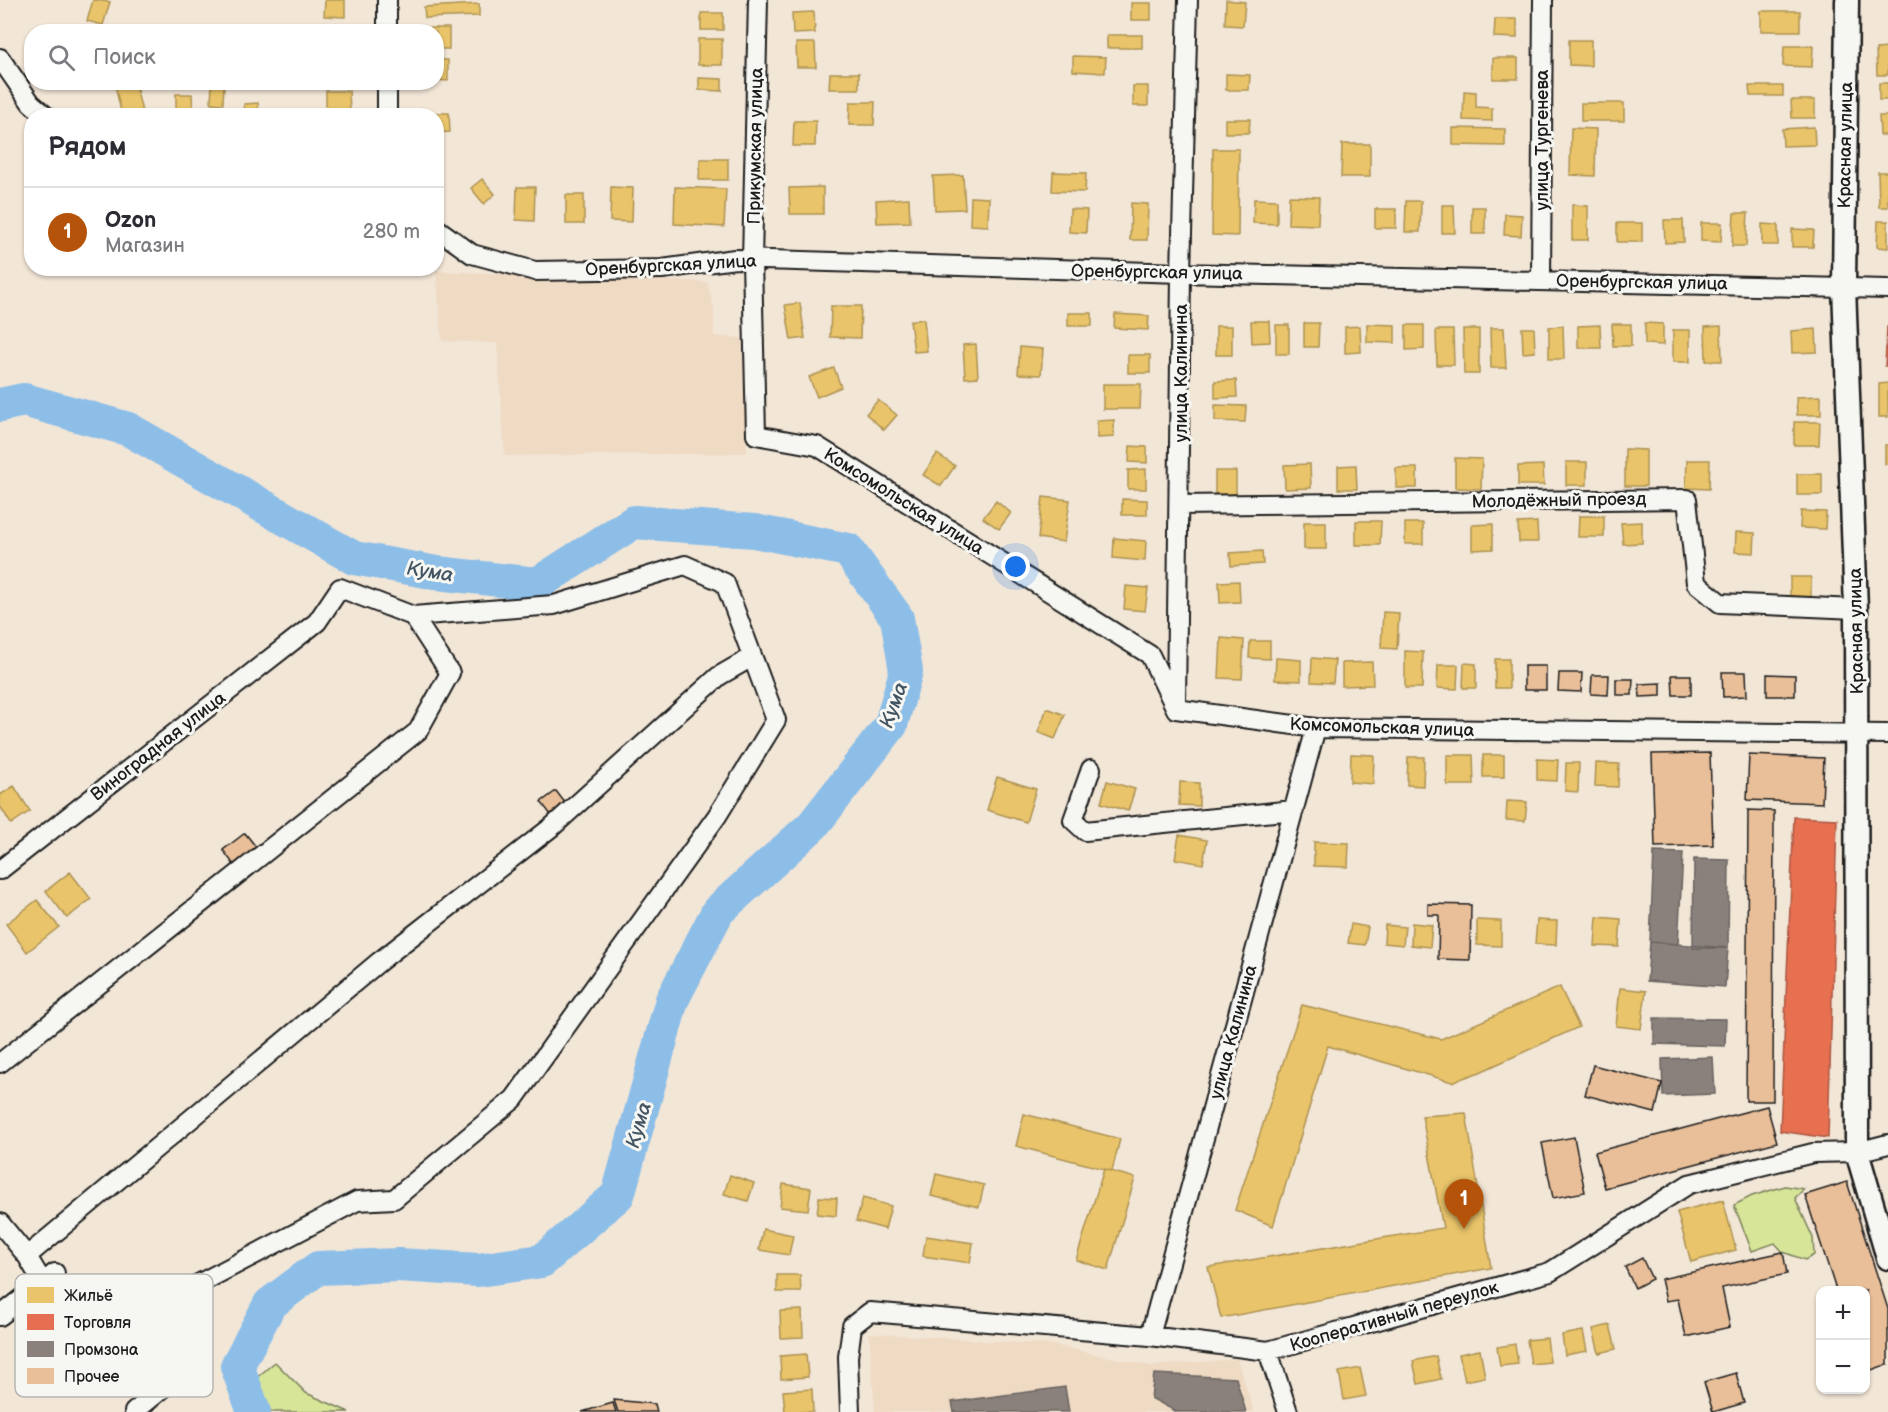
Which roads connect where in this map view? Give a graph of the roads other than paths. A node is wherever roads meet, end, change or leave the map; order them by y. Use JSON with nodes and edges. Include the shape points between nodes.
{"nodes":[{"id":1,"x":387,"y":0,"type":"edge"},
{"id":2,"x":758,"y":0,"type":"edge"},
{"id":3,"x":1188,"y":0,"type":"edge"},
{"id":4,"x":1543,"y":0,"type":"edge"},
{"id":5,"x":1847,"y":0,"type":"edge"},
{"id":6,"x":387,"y":24,"type":"edge"},
{"id":7,"x":0,"y":58,"type":"edge"},
{"id":8,"x":387,"y":90,"type":"edge"},
{"id":9,"x":37,"y":108,"type":"edge"},
{"id":10,"x":387,"y":108,"type":"edge"},
{"id":11,"x":444,"y":234,"type":"edge"},
{"id":12,"x":752,"y":260,"type":"junction"},
{"id":13,"x":1181,"y":273,"type":"junction"},
{"id":14,"x":1541,"y":280,"type":"junction"},
{"id":15,"x":1844,"y":287,"type":"junction"},
{"id":16,"x":1888,"y":289,"type":"edge"},
{"id":17,"x":756,"y":435,"type":"joint"},
{"id":18,"x":1179,"y":505,"type":"junction"},
{"id":19,"x":1856,"y":609,"type":"junction"},
{"id":20,"x":413,"y":615,"type":"junction"},
{"id":21,"x":752,"y":657,"type":"junction"},
{"id":22,"x":1176,"y":710,"type":"junction"},
{"id":23,"x":1316,"y":728,"type":"junction"},
{"id":24,"x":1857,"y":734,"type":"junction"},
{"id":25,"x":1888,"y":734,"type":"edge"},
{"id":26,"x":1091,"y":770,"type":"dead end"},
{"id":27,"x":1294,"y":810,"type":"junction"},
{"id":28,"x":0,"y":870,"type":"edge"},
{"id":29,"x":0,"y":1063,"type":"edge"},
{"id":30,"x":1888,"y":1144,"type":"edge"},
{"id":31,"x":1857,"y":1152,"type":"junction"},
{"id":32,"x":0,"y":1223,"type":"edge"},
{"id":33,"x":27,"y":1257,"type":"junction"},
{"id":34,"x":1888,"y":1258,"type":"edge"},
{"id":35,"x":45,"y":1274,"type":"edge"},
{"id":36,"x":213,"y":1276,"type":"edge"},
{"id":37,"x":15,"y":1304,"type":"edge"},
{"id":38,"x":0,"y":1316,"type":"edge"},
{"id":39,"x":1150,"y":1336,"type":"junction"},
{"id":40,"x":1268,"y":1351,"type":"junction"},
{"id":41,"x":152,"y":1397,"type":"edge"},
{"id":42,"x":134,"y":1412,"type":"edge"},
{"id":43,"x":850,"y":1412,"type":"edge"},
{"id":44,"x":1288,"y":1412,"type":"edge"}],
"edges":[{"from":1,"to":6,"type":"street"},
{"from":2,"to":12,"type":"street","name":"Прикумская улица"},
{"from":3,"to":13,"type":"street","name":"улица Калинина"},
{"from":4,"to":14,"type":"street","name":"улица Тургенева"},
{"from":5,"to":15,"type":"street","name":"Красная улица"},
{"from":7,"to":9,"type":"street"},
{"from":8,"to":10,"type":"street"},
{"from":11,"to":12,"type":"street","name":"Оренбургская улица","via":[[472,254],[535,271],[662,269]]},
{"from":12,"to":13,"type":"street","name":"Оренбургская улица"},
{"from":12,"to":17,"type":"street","name":"Прикумская улица"},
{"from":13,"to":14,"type":"street","name":"Оренбургская улица"},
{"from":13,"to":18,"type":"street","name":"улица Калинина"},
{"from":14,"to":15,"type":"street","name":"Оренбургская улица"},
{"from":15,"to":16,"type":"street","name":"Оренбургская улица"},
{"from":15,"to":19,"type":"street","name":"Красная улица"},
{"from":17,"to":22,"type":"street","name":"Комсомольская улица","via":[[817,446],[1150,655]]},
{"from":18,"to":19,"type":"street","name":"Молодёжный проезд","via":[[1687,499],[1696,583],[1720,603]]},
{"from":18,"to":22,"type":"street","name":"улица Калинина"},
{"from":19,"to":24,"type":"street","name":"Красная улица"},
{"from":20,"to":21,"type":"street","via":[[554,605],[685,565],[725,583]]},
{"from":20,"to":28,"type":"street","name":"Виноградная улица","via":[[339,588],[317,622]]},
{"from":20,"to":29,"type":"street","via":[[450,673],[418,731]]},
{"from":21,"to":33,"type":"street","via":[[719,676],[553,826],[380,960]]},
{"from":21,"to":36,"type":"street","via":[[776,720],[717,816],[514,1099],[394,1199],[357,1201]]},
{"from":22,"to":23,"type":"street","name":"Комсомольская улица"},
{"from":23,"to":24,"type":"street","name":"Комсомольская улица"},
{"from":23,"to":27,"type":"street","name":"улица Калинина"},
{"from":24,"to":25,"type":"street","name":"Комсомольская улица"},
{"from":24,"to":31,"type":"street","name":"Красная улица"},
{"from":26,"to":27,"type":"street","via":[[1074,820],[1085,831]]},
{"from":27,"to":39,"type":"street","name":"улица Калинина"},
{"from":30,"to":31,"type":"street","name":"Кооперативный переулок"},
{"from":31,"to":34,"type":"street","name":"Красная улица"},
{"from":31,"to":40,"type":"street","name":"Кооперативный переулок","via":[[1813,1153],[1689,1184],[1550,1272]]},
{"from":32,"to":33,"type":"street"},
{"from":33,"to":35,"type":"street"},
{"from":37,"to":38,"type":"street"},
{"from":39,"to":40,"type":"street","name":"Кооперативный переулок"},
{"from":39,"to":43,"type":"street","name":"Кооперативный переулок","via":[[870,1312],[852,1326],[848,1357]]},
{"from":40,"to":44,"type":"street"},
{"from":41,"to":42,"type":"street"}]}
